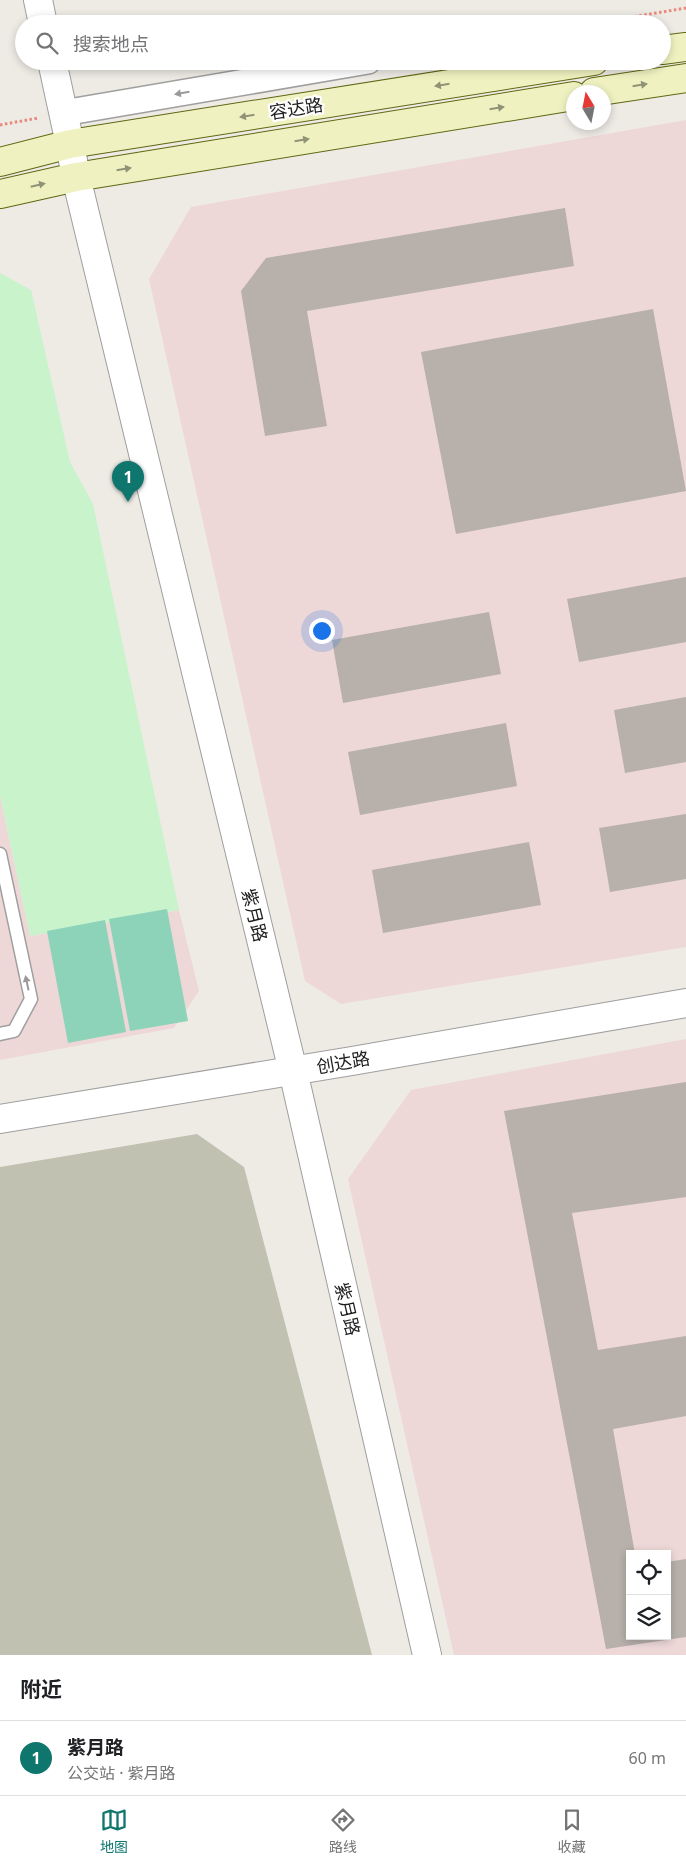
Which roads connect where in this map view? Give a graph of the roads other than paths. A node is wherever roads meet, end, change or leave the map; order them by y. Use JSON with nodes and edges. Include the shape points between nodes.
{"nodes":[{"id":1,"x":38,"y":0,"type":"edge"},
{"id":2,"x":41,"y":15,"type":"edge"},
{"id":3,"x":686,"y":47,"type":"edge"},
{"id":4,"x":671,"y":49,"type":"edge"},
{"id":5,"x":54,"y":70,"type":"edge"},
{"id":6,"x":315,"y":70,"type":"edge"},
{"id":7,"x":477,"y":70,"type":"edge"},
{"id":8,"x":540,"y":70,"type":"edge"},
{"id":9,"x":492,"y":78,"type":"junction"},
{"id":10,"x":686,"y":78,"type":"edge"},
{"id":11,"x":611,"y":89,"type":"edge"},
{"id":12,"x":566,"y":97,"type":"edge"},
{"id":13,"x":63,"y":113,"type":"junction"},
{"id":14,"x":70,"y":144,"type":"junction"},
{"id":15,"x":0,"y":162,"type":"edge"},
{"id":16,"x":76,"y":177,"type":"junction"},
{"id":17,"x":0,"y":194,"type":"edge"},
{"id":18,"x":0,"y":854,"type":"edge"},
{"id":19,"x":686,"y":1003,"type":"edge"},
{"id":20,"x":0,"y":1034,"type":"edge"},
{"id":21,"x":293,"y":1071,"type":"junction"},
{"id":22,"x":0,"y":1119,"type":"edge"},
{"id":23,"x":427,"y":1655,"type":"edge"}],
"edges":[{"from":1,"to":2,"type":"street"},
{"from":3,"to":4,"type":"main road"},
{"from":5,"to":13,"type":"street","name":"紫月路"},
{"from":6,"to":13,"type":"street","one_way":true},
{"from":7,"to":9,"type":"main road"},
{"from":8,"to":9,"type":"main road","name":"容达路"},
{"from":9,"to":14,"type":"main road","name":"容达路","one_way":true},
{"from":11,"to":10,"type":"main road","one_way":true},
{"from":16,"to":12,"type":"main road","name":"容达路","one_way":true},
{"from":13,"to":14,"type":"street","name":"紫月路"},
{"from":14,"to":15,"type":"main road","name":"容达路"},
{"from":14,"to":16,"type":"street","name":"紫月路"},
{"from":17,"to":16,"type":"main road","name":"容达路","one_way":true},
{"from":16,"to":21,"type":"street","name":"紫月路"},
{"from":20,"to":18,"type":"lane","one_way":true,"via":[[14,1031],[31,999]]},
{"from":19,"to":21,"type":"street","name":"创达路"},
{"from":21,"to":22,"type":"street","name":"创达路"},
{"from":21,"to":23,"type":"street","name":"紫月路"}]}
